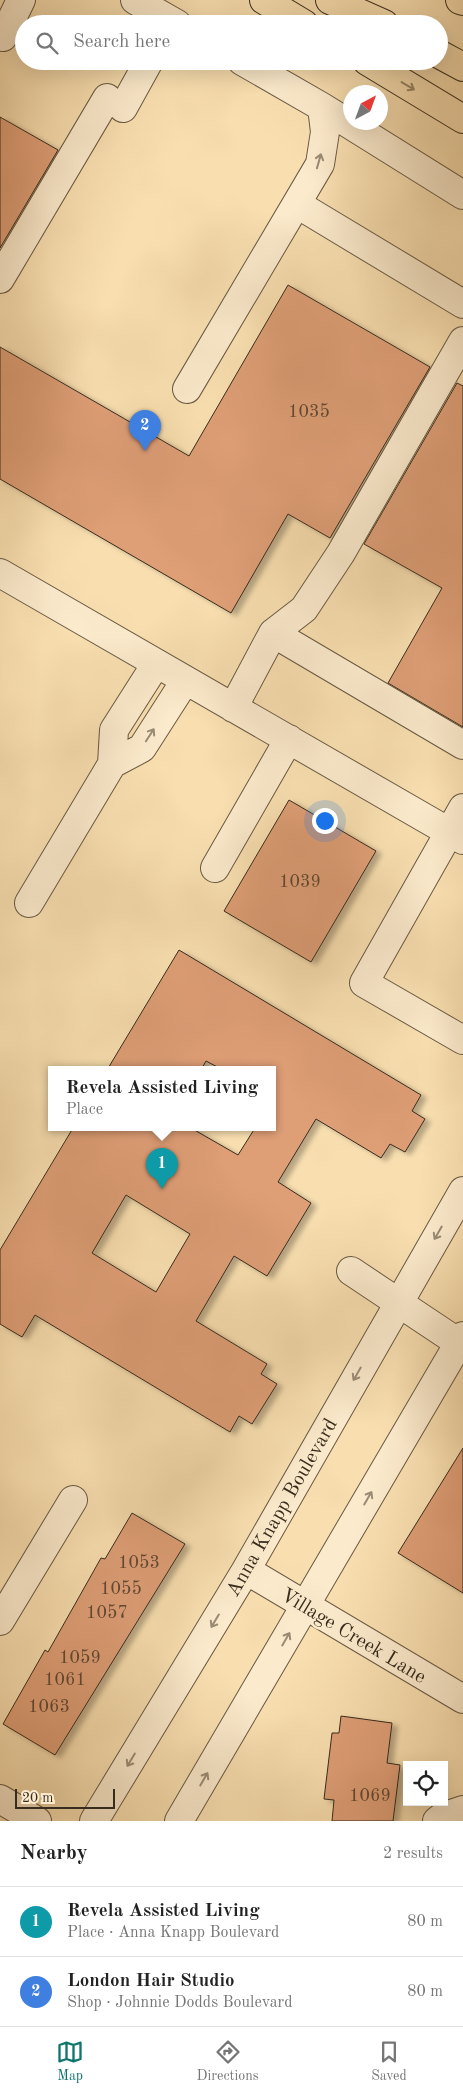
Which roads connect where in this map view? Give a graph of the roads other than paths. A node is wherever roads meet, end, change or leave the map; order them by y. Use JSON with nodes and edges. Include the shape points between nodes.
{"nodes":[{"id":1,"x":21,"y":0,"type":"edge"},
{"id":2,"x":135,"y":0,"type":"edge"},
{"id":3,"x":264,"y":0,"type":"edge"},
{"id":4,"x":330,"y":0,"type":"edge"},
{"id":5,"x":159,"y":15,"type":"edge"},
{"id":6,"x":289,"y":15,"type":"edge"},
{"id":7,"x":364,"y":15,"type":"edge"},
{"id":8,"x":3,"y":37,"type":"dead end"},
{"id":9,"x":448,"y":59,"type":"edge"},
{"id":10,"x":463,"y":68,"type":"edge"},
{"id":11,"x":142,"y":70,"type":"edge"},
{"id":12,"x":258,"y":70,"type":"edge"},
{"id":13,"x":381,"y":70,"type":"edge"},
{"id":14,"x":322,"y":107,"type":"junction"},
{"id":15,"x":463,"y":119,"type":"edge"},
{"id":16,"x":463,"y":195,"type":"edge"},
{"id":17,"x":297,"y":204,"type":"junction"},
{"id":18,"x":0,"y":279,"type":"edge"},
{"id":19,"x":463,"y":304,"type":"edge"},
{"id":20,"x":463,"y":341,"type":"edge"},
{"id":21,"x":187,"y":389,"type":"dead end"},
{"id":22,"x":0,"y":573,"type":"edge"},
{"id":23,"x":274,"y":633,"type":"junction"},
{"id":24,"x":156,"y":664,"type":"junction"},
{"id":25,"x":185,"y":681,"type":"junction"},
{"id":26,"x":233,"y":708,"type":"junction"},
{"id":27,"x":290,"y":739,"type":"junction"},
{"id":28,"x":463,"y":745,"type":"edge"},
{"id":29,"x":112,"y":764,"type":"junction"},
{"id":30,"x":463,"y":808,"type":"edge"},
{"id":31,"x":456,"y":836,"type":"edge"},
{"id":32,"x":214,"y":868,"type":"dead end"},
{"id":33,"x":29,"y":903,"type":"dead end"},
{"id":34,"x":463,"y":1040,"type":"edge"},
{"id":35,"x":463,"y":1191,"type":"edge"},
{"id":36,"x":351,"y":1272,"type":"dead end"},
{"id":37,"x":398,"y":1303,"type":"junction"},
{"id":38,"x":461,"y":1339,"type":"edge"},
{"id":39,"x":73,"y":1500,"type":"dead end"},
{"id":40,"x":246,"y":1570,"type":"junction"},
{"id":41,"x":305,"y":1605,"type":"junction"},
{"id":42,"x":0,"y":1621,"type":"edge"},
{"id":43,"x":463,"y":1699,"type":"edge"},
{"id":44,"x":0,"y":1799,"type":"edge"},
{"id":45,"x":463,"y":1810,"type":"edge"},
{"id":46,"x":37,"y":1821,"type":"edge"},
{"id":47,"x":94,"y":1821,"type":"edge"},
{"id":48,"x":179,"y":1821,"type":"edge"},
{"id":49,"x":437,"y":1821,"type":"edge"}],
"edges":[{"from":1,"to":8,"type":"street"},
{"from":2,"to":5,"type":"street"},
{"from":3,"to":6,"type":"highway"},
{"from":4,"to":7,"type":"highway"},
{"from":9,"to":10,"type":"highway"},
{"from":11,"to":18,"type":"street","via":[[115,103]]},
{"from":12,"to":14,"type":"street"},
{"from":13,"to":15,"type":"highway","one_way":true},
{"from":14,"to":16,"type":"street"},
{"from":17,"to":14,"type":"street","one_way":true,"via":[[320,164],[325,132]]},
{"from":17,"to":19,"type":"street"},
{"from":17,"to":21,"type":"street"},
{"from":20,"to":23,"type":"street","via":[[304,609]]},
{"from":22,"to":24,"type":"street"},
{"from":23,"to":26,"type":"street"},
{"from":23,"to":28,"type":"street"},
{"from":24,"to":25,"type":"street"},
{"from":24,"to":29,"type":"street","via":[[114,730]]},
{"from":25,"to":26,"type":"street"},
{"from":29,"to":25,"type":"street","one_way":true,"via":[[142,748]]},
{"from":26,"to":27,"type":"street"},
{"from":27,"to":31,"type":"street"},
{"from":27,"to":32,"type":"street"},
{"from":29,"to":33,"type":"street"},
{"from":30,"to":31,"type":"street"},
{"from":31,"to":34,"type":"street","via":[[364,983]]},
{"from":35,"to":37,"type":"street","name":"Anna Knapp Boulevard","one_way":true},
{"from":36,"to":37,"type":"street"},
{"from":37,"to":38,"type":"street"},
{"from":37,"to":40,"type":"street","name":"Anna Knapp Boulevard","one_way":true},
{"from":41,"to":38,"type":"street","one_way":true},
{"from":39,"to":42,"type":"street"},
{"from":40,"to":41,"type":"street","name":"Village Creek Lane"},
{"from":40,"to":47,"type":"street","name":"Anna Knapp Boulevard","one_way":true},
{"from":41,"to":43,"type":"street","name":"Village Creek Lane"},
{"from":48,"to":41,"type":"street","one_way":true},
{"from":44,"to":46,"type":"street"},
{"from":45,"to":49,"type":"street"}]}
